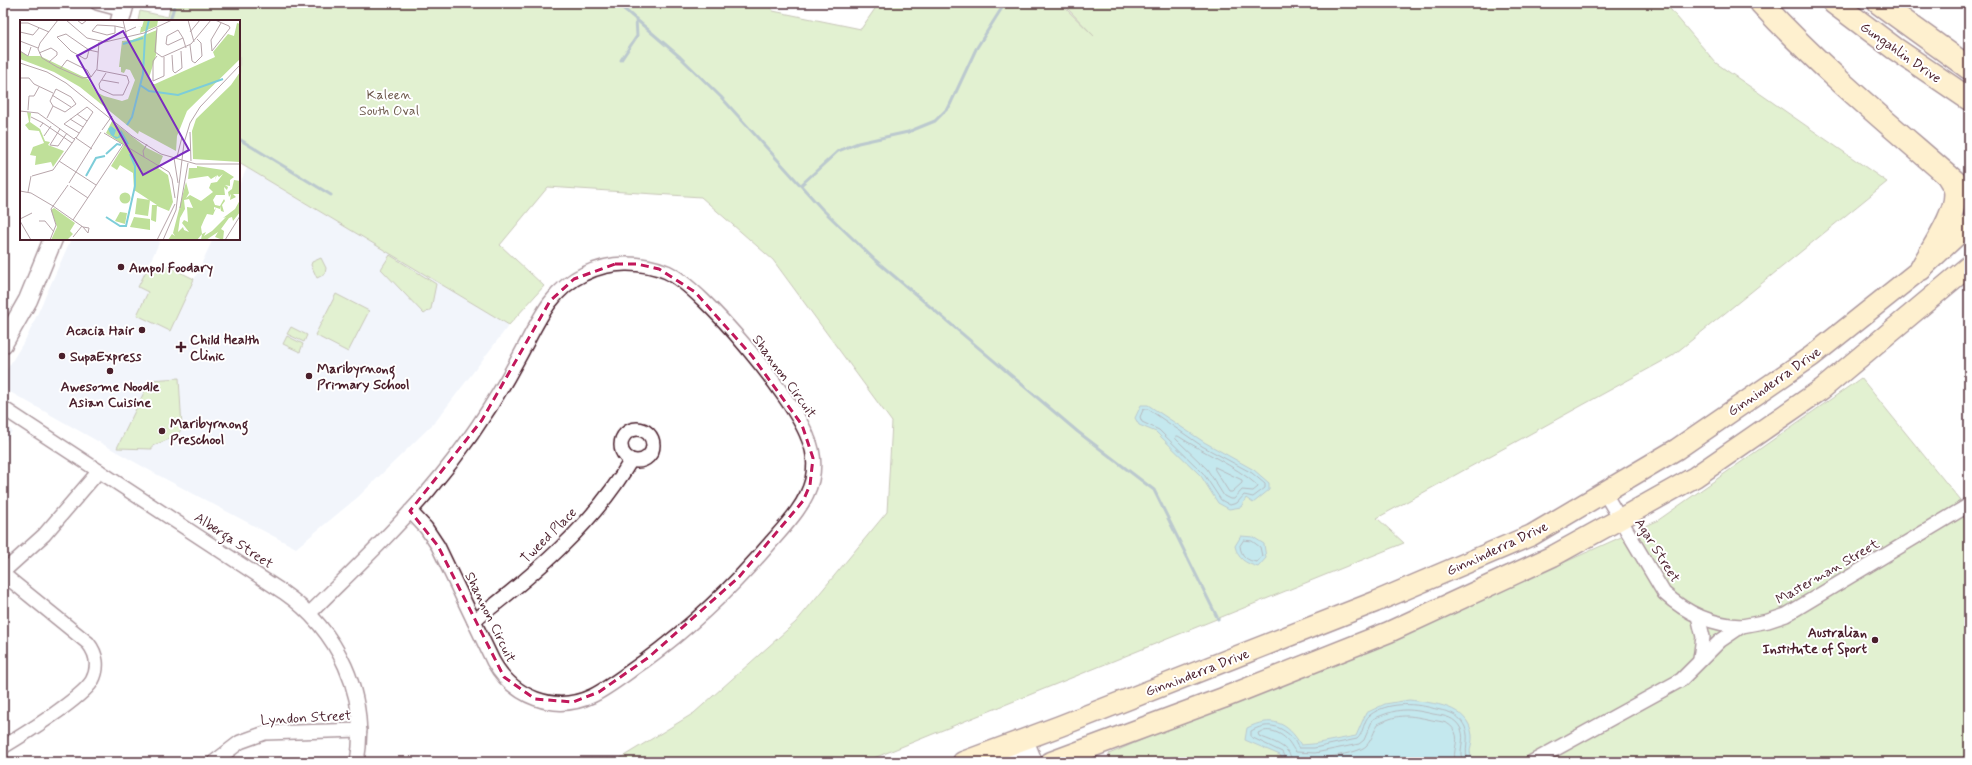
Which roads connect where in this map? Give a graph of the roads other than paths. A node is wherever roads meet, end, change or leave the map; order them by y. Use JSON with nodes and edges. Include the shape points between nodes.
{"nodes":[{"id":1,"x":97,"y":3,"type":"edge"},
{"id":2,"x":1761,"y":3,"type":"edge"},
{"id":3,"x":1834,"y":3,"type":"edge"},
{"id":4,"x":1879,"y":3,"type":"edge"},
{"id":5,"x":123,"y":11,"type":"edge"},
{"id":6,"x":1969,"y":68,"type":"edge"},
{"id":7,"x":1969,"y":99,"type":"edge"},
{"id":8,"x":1948,"y":176,"type":"junction"},
{"id":9,"x":1969,"y":194,"type":"edge"},
{"id":10,"x":1969,"y":224,"type":"edge"},
{"id":11,"x":53,"y":240,"type":"edge"},
{"id":12,"x":1969,"y":266,"type":"edge"},
{"id":13,"x":1921,"y":269,"type":"junction"},
{"id":14,"x":3,"y":344,"type":"edge"},
{"id":15,"x":3,"y":408,"type":"edge"},
{"id":16,"x":631,"y":460,"type":"dead end"},
{"id":17,"x":99,"y":471,"type":"junction"},
{"id":18,"x":1604,"y":492,"type":"junction"},
{"id":19,"x":1969,"y":505,"type":"edge"},
{"id":20,"x":410,"y":511,"type":"junction"},
{"id":21,"x":1620,"y":520,"type":"junction"},
{"id":22,"x":3,"y":573,"type":"edge"},
{"id":23,"x":310,"y":613,"type":"junction"},
{"id":24,"x":1698,"y":616,"type":"junction"},
{"id":25,"x":474,"y":621,"type":"junction"},
{"id":26,"x":1742,"y":626,"type":"junction"},
{"id":27,"x":1700,"y":659,"type":"junction"},
{"id":28,"x":360,"y":730,"type":"junction"},
{"id":29,"x":1093,"y":746,"type":"junction"},
{"id":30,"x":3,"y":747,"type":"edge"},
{"id":31,"x":1017,"y":749,"type":"edge"},
{"id":32,"x":214,"y":762,"type":"edge"},
{"id":33,"x":357,"y":762,"type":"edge"},
{"id":34,"x":963,"y":762,"type":"edge"},
{"id":35,"x":1033,"y":762,"type":"edge"},
{"id":36,"x":1051,"y":762,"type":"edge"},
{"id":37,"x":1078,"y":762,"type":"edge"},
{"id":38,"x":1532,"y":762,"type":"edge"}],
"edges":[{"from":1,"to":5,"type":"street"},
{"from":2,"to":8,"type":"highway","via":[[1830,73]]},
{"from":3,"to":7,"type":"highway","name":"Gungahlin Drive"},
{"from":4,"to":6,"type":"highway","name":"Gungahlin Drive"},
{"from":8,"to":9,"type":"highway"},
{"from":8,"to":13,"type":"highway","via":[[1955,189],[1954,202],[1945,229]]},
{"from":10,"to":13,"type":"main road","name":"Ginninderra Drive"},
{"from":11,"to":14,"type":"street","via":[[28,300]]},
{"from":12,"to":21,"type":"main road","via":[[1822,389],[1695,477]]},
{"from":13,"to":18,"type":"main road","name":"Ginninderra Drive","via":[[1812,356],[1677,449]]},
{"from":15,"to":17,"type":"street","name":"Alberga Street"},
{"from":16,"to":25,"type":"street","name":"Tweed Place","via":[[605,498],[565,542],[521,583]]},
{"from":17,"to":22,"type":"street","via":[[48,530]]},
{"from":17,"to":23,"type":"street","name":"Alberga Street","via":[[283,592]]},
{"from":18,"to":21,"type":"street","name":"Agar Street"},
{"from":18,"to":31,"type":"main road","name":"Ginninderra Drive","via":[[1532,535]]},
{"from":19,"to":26,"type":"street","name":"Masterman Street","via":[[1786,615]]},
{"from":20,"to":23,"type":"street","name":"Shannon Circuit"},
{"from":20,"to":25,"type":"street","name":"Shannon Circuit","via":[[438,546]]},
{"from":20,"to":25,"type":"street","name":"Shannon Circuit","via":[[448,467],[482,420],[550,301],[574,279],[604,266],[648,266],[669,273],[687,285],[748,350],[802,425],[810,441],[813,467],[809,489],[798,509],[755,561],[696,619],[649,657],[599,692],[582,700],[563,703],[544,702],[526,695],[510,684],[498,670]]},
{"from":21,"to":24,"type":"street","name":"Agar Street","via":[[1664,593],[1678,606]]},
{"from":21,"to":29,"type":"main road","via":[[1553,556],[1389,632]]},
{"from":22,"to":30,"type":"street","via":[[88,643],[96,666],[94,677],[84,689]]},
{"from":23,"to":28,"type":"street","name":"Alberga Street","via":[[328,635],[343,660],[355,694]]},
{"from":24,"to":26,"type":"street","name":"Agar Street","via":[[1723,626]]},
{"from":24,"to":27,"type":"street","via":[[1703,637]]},
{"from":26,"to":27,"type":"street","name":"Masterman Street"},
{"from":27,"to":38,"type":"street","name":"Masterman Street","via":[[1680,680]]},
{"from":28,"to":32,"type":"street","name":"Lyndon Street","via":[[265,733],[240,742]]},
{"from":28,"to":33,"type":"street","name":"Alberga Street"},
{"from":29,"to":36,"type":"main road"},
{"from":29,"to":37,"type":"main road"},
{"from":31,"to":34,"type":"main road","name":"Ginninderra Drive"},
{"from":31,"to":35,"type":"street"}]}
